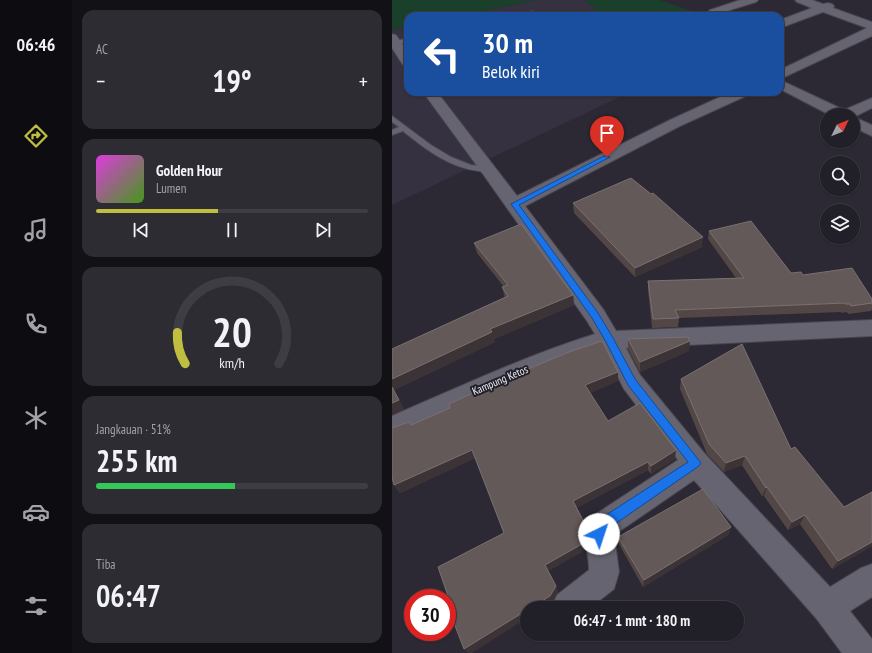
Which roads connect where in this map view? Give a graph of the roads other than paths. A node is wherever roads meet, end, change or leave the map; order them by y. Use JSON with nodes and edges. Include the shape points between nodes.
{"nodes":[{"id":1,"x":752,"y":0,"type":"edge"},
{"id":2,"x":801,"y":0,"type":"edge"},
{"id":3,"x":836,"y":2,"type":"dead end"},
{"id":4,"x":824,"y":8,"type":"junction"},
{"id":5,"x":714,"y":12,"type":"dead end"},
{"id":6,"x":784,"y":23,"type":"edge"},
{"id":7,"x":872,"y":26,"type":"edge"},
{"id":8,"x":872,"y":31,"type":"edge"},
{"id":9,"x":394,"y":40,"type":"edge"},
{"id":10,"x":404,"y":56,"type":"edge"},
{"id":11,"x":784,"y":73,"type":"edge"},
{"id":12,"x":784,"y":86,"type":"edge"},
{"id":13,"x":433,"y":96,"type":"edge"},
{"id":14,"x":734,"y":96,"type":"edge"},
{"id":15,"x":872,"y":102,"type":"edge"},
{"id":16,"x":830,"y":108,"type":"edge"},
{"id":17,"x":860,"y":109,"type":"edge"},
{"id":18,"x":392,"y":118,"type":"edge"},
{"id":19,"x":860,"y":124,"type":"edge"},
{"id":20,"x":404,"y":128,"type":"junction"},
{"id":21,"x":872,"y":131,"type":"edge"},
{"id":22,"x":392,"y":133,"type":"edge"},
{"id":23,"x":489,"y":170,"type":"junction"},
{"id":24,"x":515,"y":204,"type":"junction"},
{"id":25,"x":872,"y":328,"type":"edge"},
{"id":26,"x":610,"y":340,"type":"junction"},
{"id":27,"x":392,"y":428,"type":"edge"},
{"id":28,"x":696,"y":463,"type":"junction"},
{"id":29,"x":872,"y":578,"type":"edge"},
{"id":30,"x":574,"y":601,"type":"edge"},
{"id":31,"x":827,"y":607,"type":"junction"},
{"id":32,"x":862,"y":653,"type":"edge"}],
"edges":[{"from":1,"to":5,"type":"street"},
{"from":2,"to":4,"type":"street"},
{"from":3,"to":4,"type":"street"},
{"from":4,"to":6,"type":"street"},
{"from":4,"to":7,"type":"street"},
{"from":8,"to":11,"type":"street"},
{"from":9,"to":10,"type":"street"},
{"from":12,"to":16,"type":"street"},
{"from":13,"to":23,"type":"street"},
{"from":14,"to":24,"type":"street"},
{"from":15,"to":17,"type":"street"},
{"from":18,"to":20,"type":"lane"},
{"from":19,"to":21,"type":"street"},
{"from":20,"to":22,"type":"lane"},
{"from":20,"to":23,"type":"lane","via":[[454,162],[468,168]]},
{"from":23,"to":24,"type":"street"},
{"from":24,"to":26,"type":"street","via":[[595,315]]},
{"from":25,"to":26,"type":"street","name":"Kampung Ketos"},
{"from":26,"to":27,"type":"street","name":"Kampung Ketos","via":[[562,354]]},
{"from":26,"to":28,"type":"street","via":[[632,382]]},
{"from":28,"to":30,"type":"street","via":[[603,526],[599,534],[603,578]]},
{"from":28,"to":31,"type":"street"},
{"from":29,"to":31,"type":"street"},
{"from":31,"to":32,"type":"street"}]}
